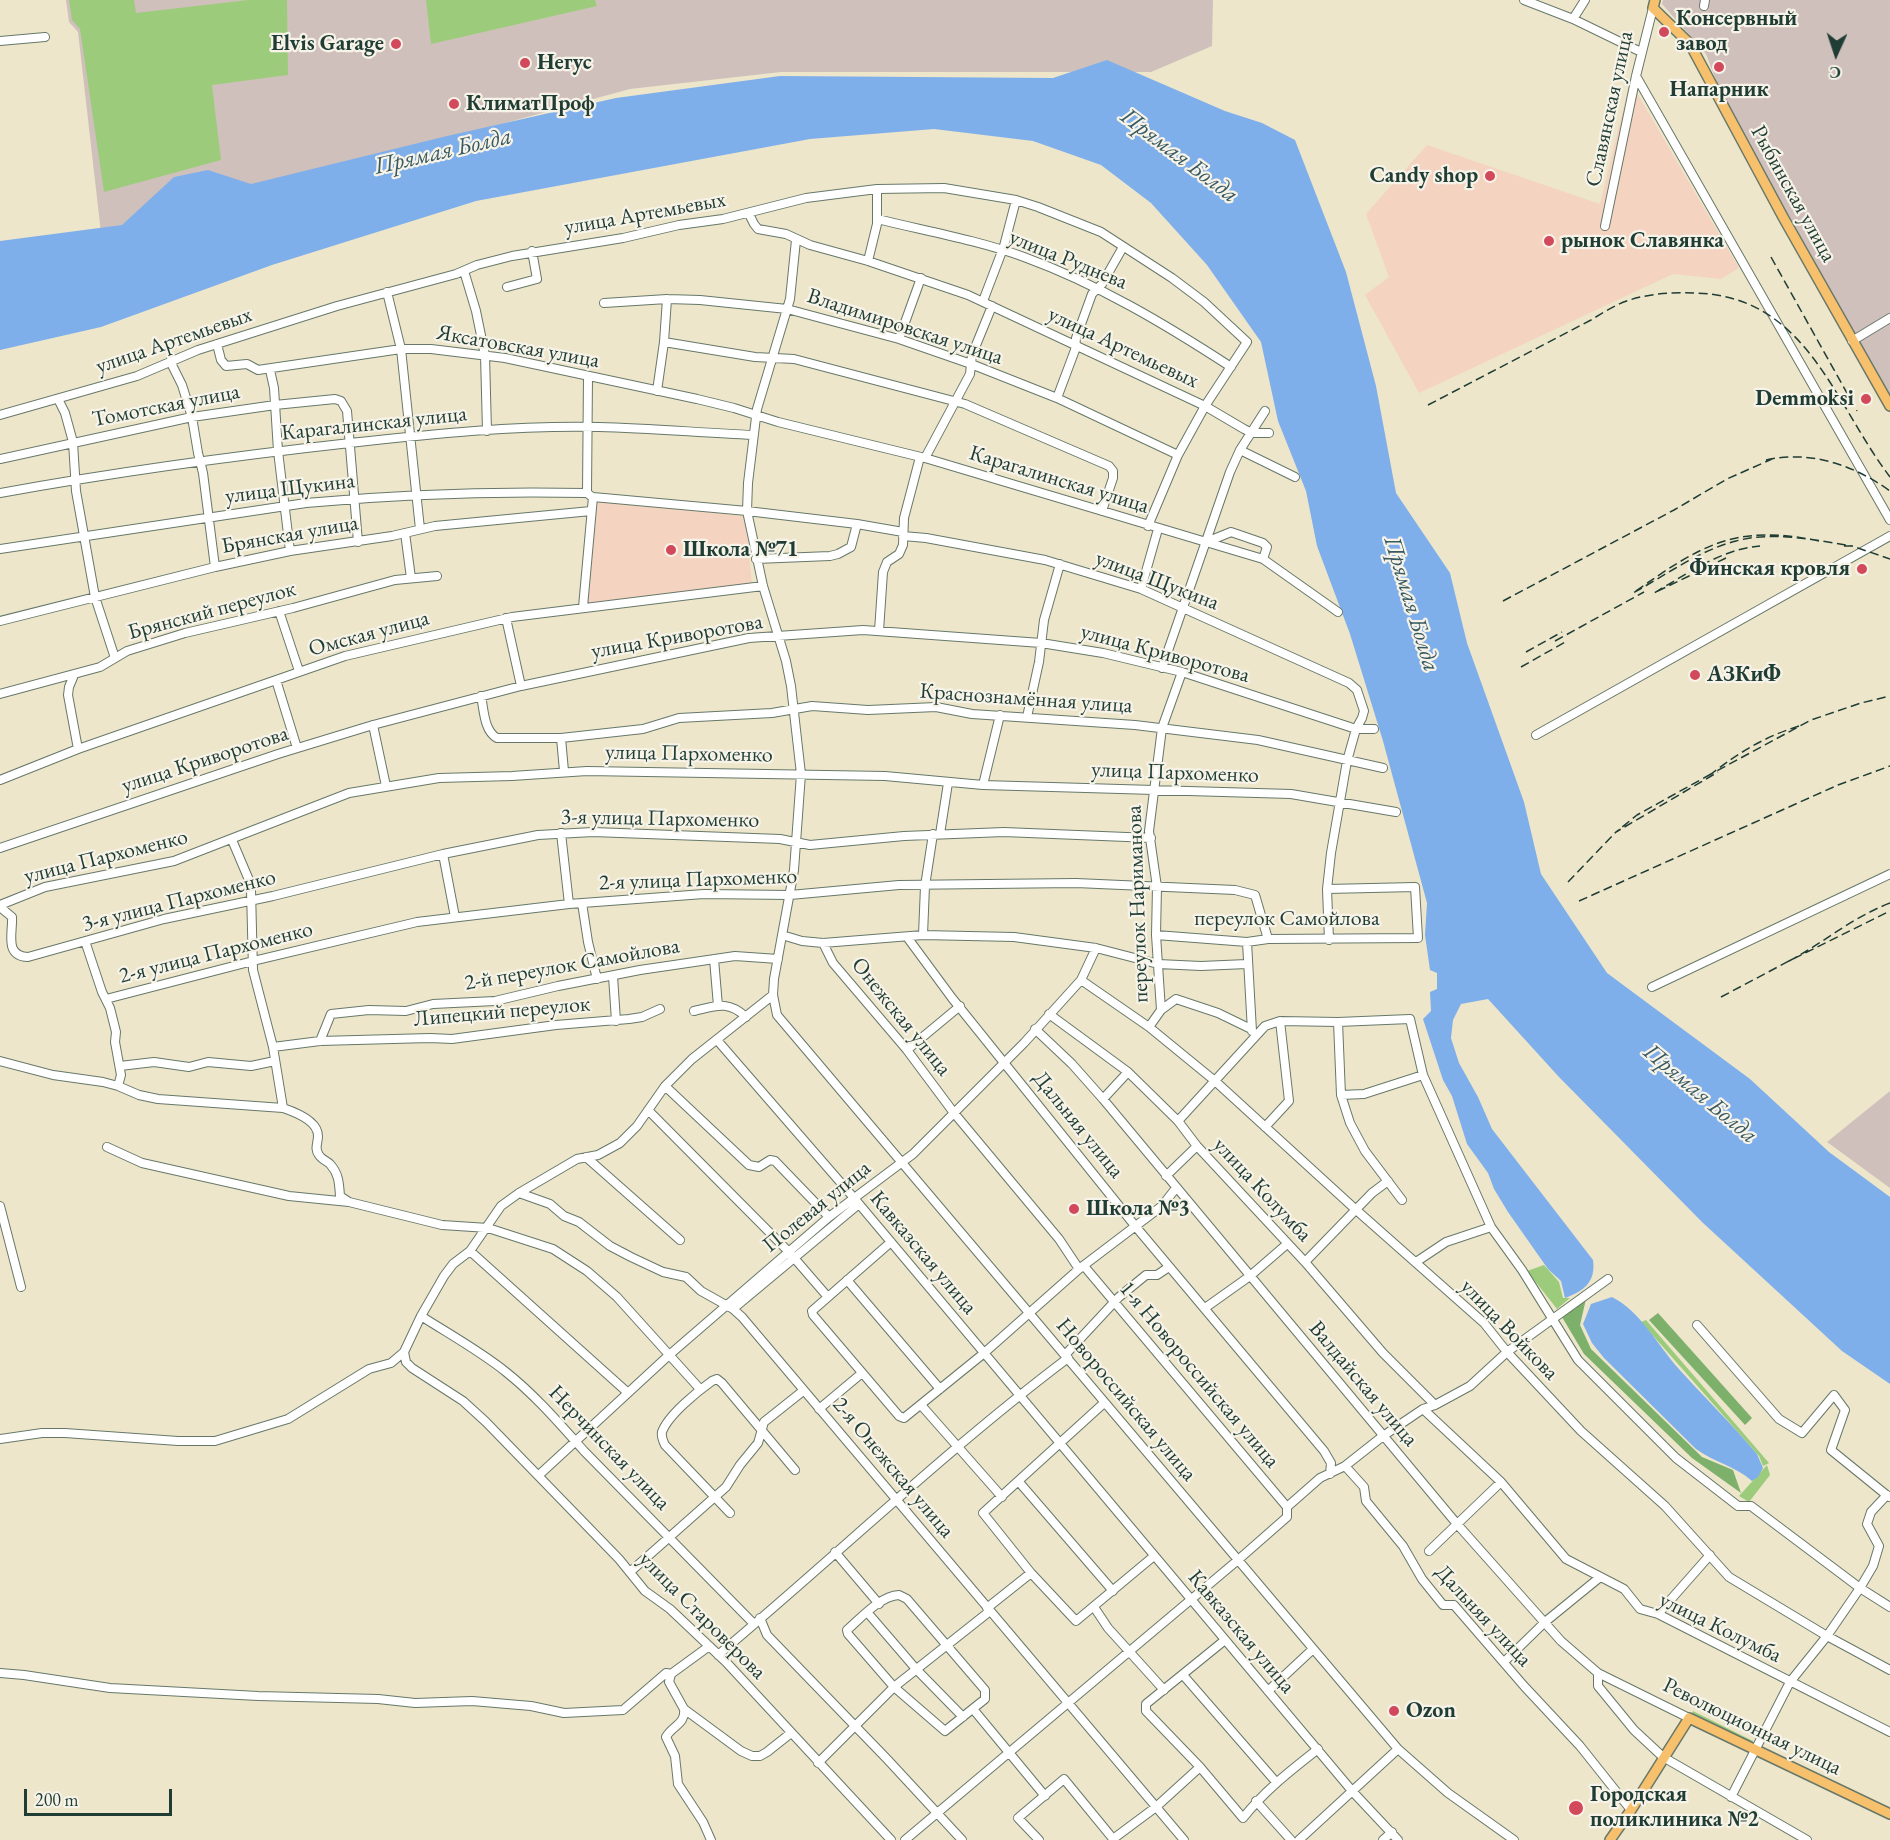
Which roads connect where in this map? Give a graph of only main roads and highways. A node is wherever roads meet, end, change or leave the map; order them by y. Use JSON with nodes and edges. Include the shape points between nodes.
{"nodes":[{"id":1,"x":1654,"y":4,"type":"edge"},
{"id":2,"x":1890,"y":406,"type":"edge"},
{"id":3,"x":1890,"y":1814,"type":"edge"},
{"id":4,"x":1610,"y":1840,"type":"edge"}],
"edges":[{"from":1,"to":2,"type":"main road","name":"Рыбинская улица","via":[[1690,44]]},
{"from":3,"to":4,"type":"main road","name":"Революционная улица","via":[[1689,1718]]}]}
